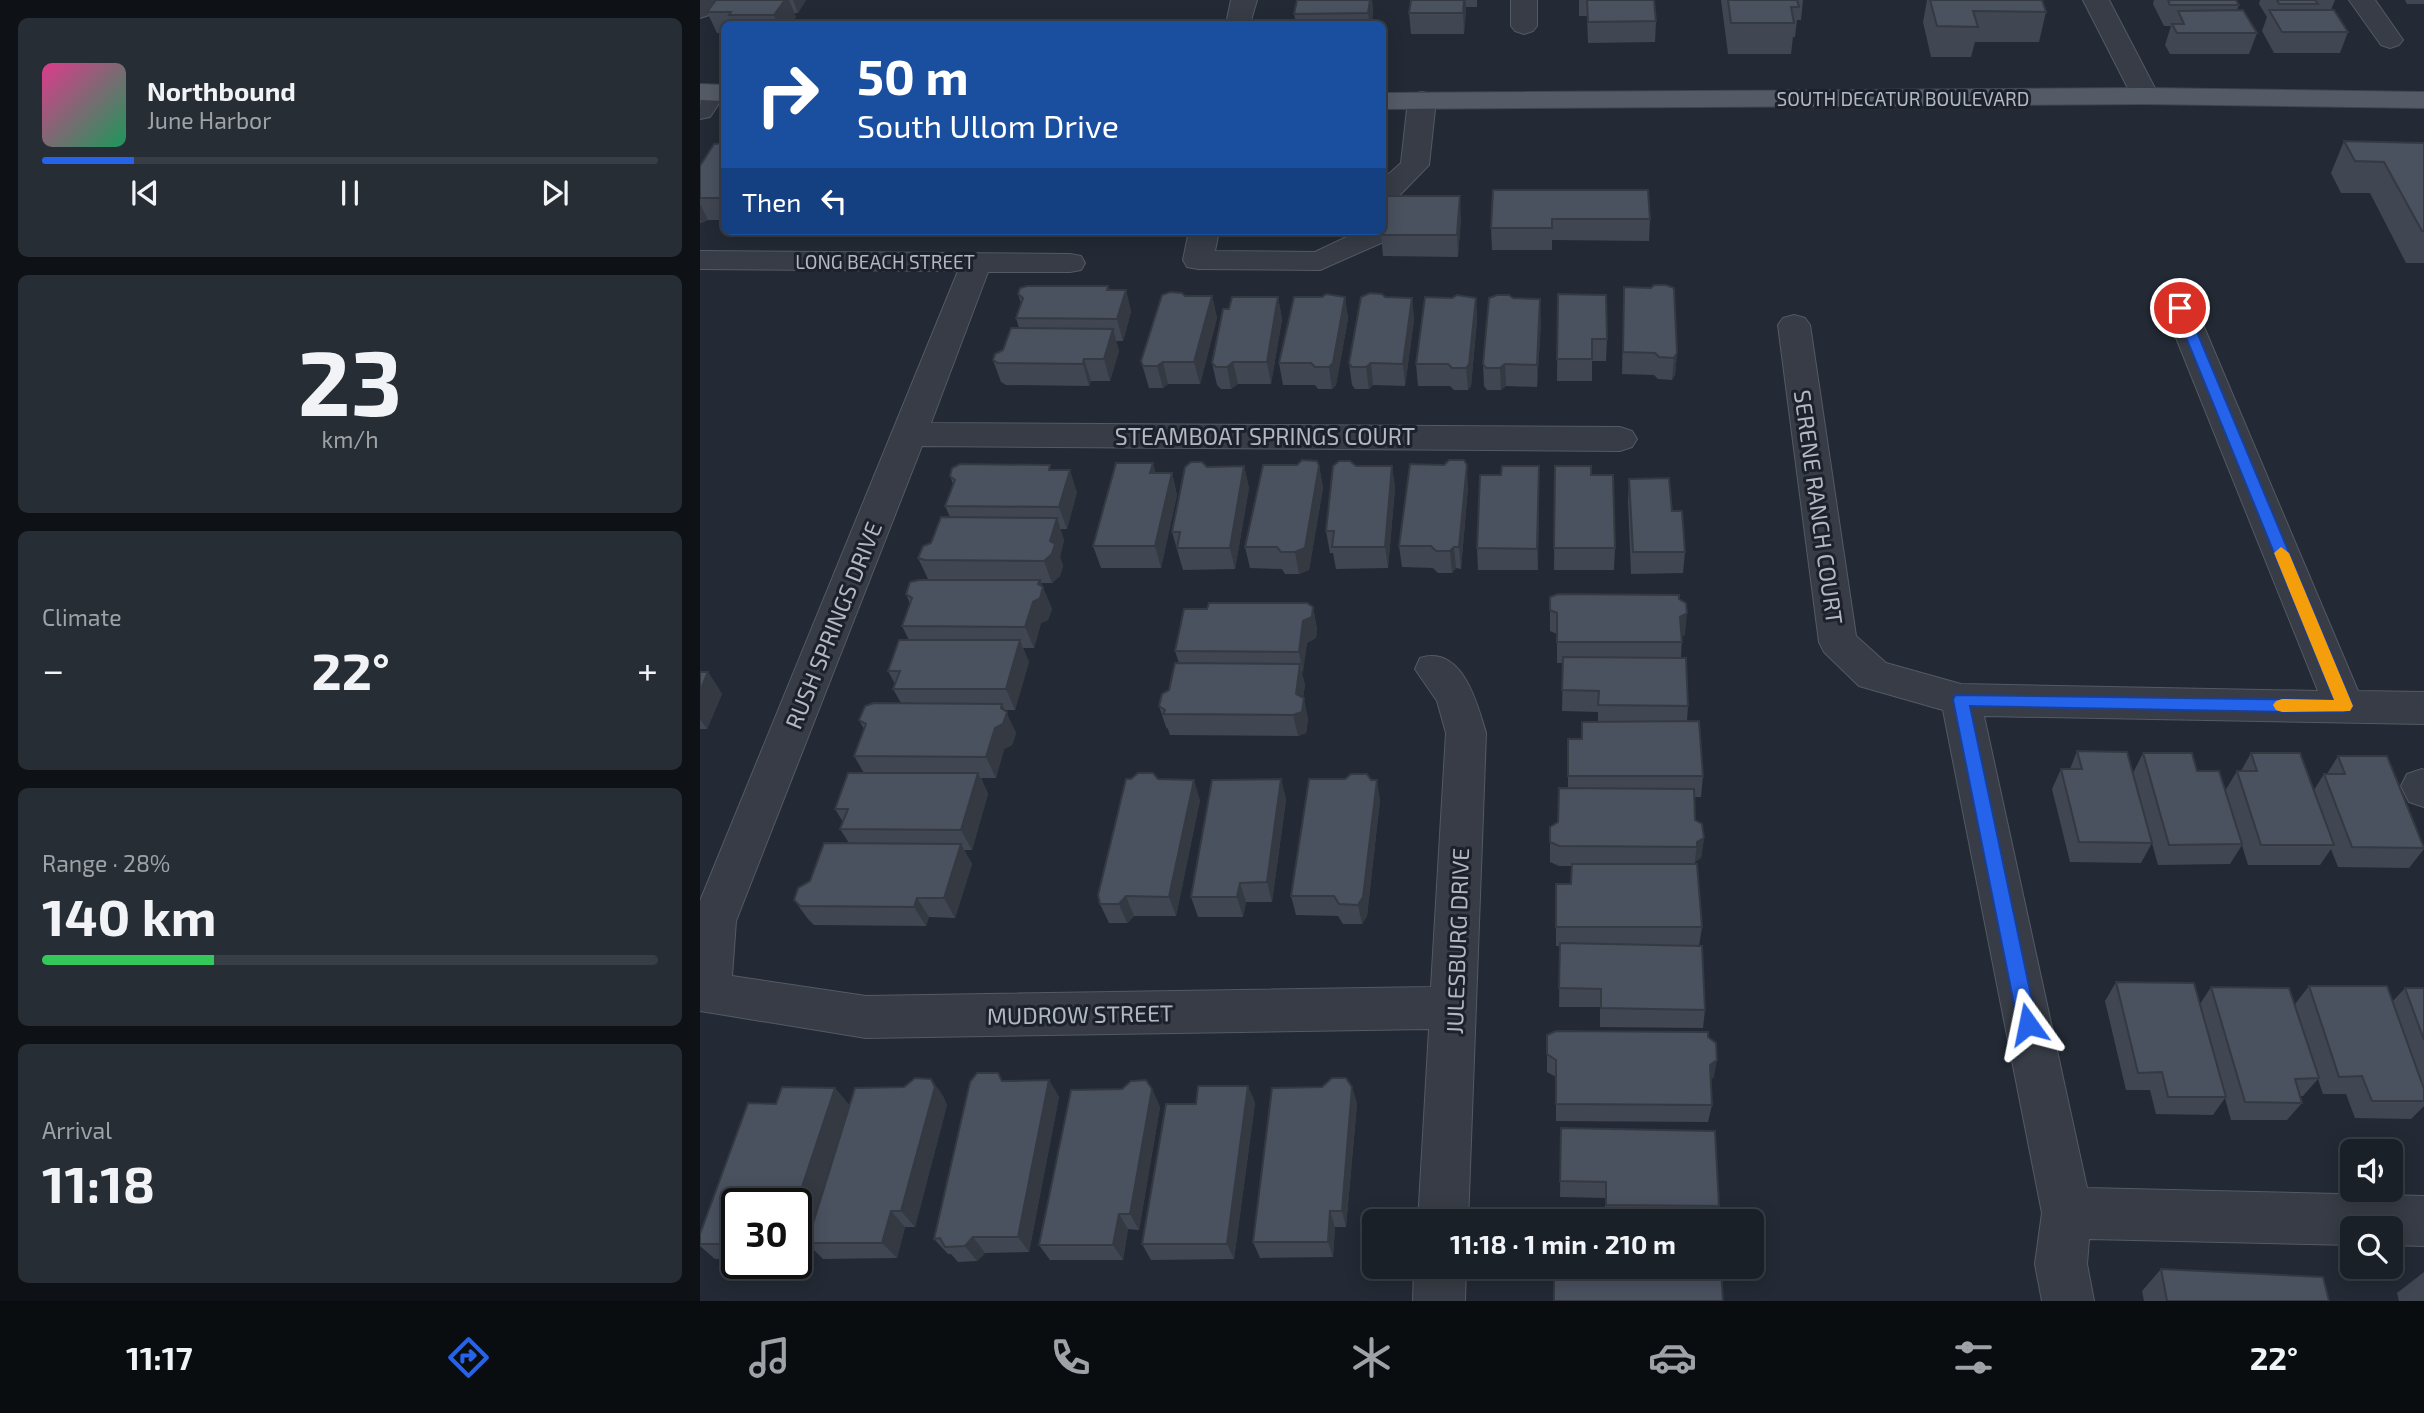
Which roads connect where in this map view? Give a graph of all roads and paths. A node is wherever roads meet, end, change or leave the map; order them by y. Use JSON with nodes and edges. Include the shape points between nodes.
{"nodes":[{"id":1,"x":706,"y":0,"type":"edge"},
{"id":2,"x":1244,"y":0,"type":"edge"},
{"id":3,"x":1524,"y":0,"type":"edge"},
{"id":4,"x":2096,"y":0,"type":"edge"},
{"id":5,"x":2362,"y":0,"type":"edge"},
{"id":6,"x":700,"y":10,"type":"edge"},
{"id":7,"x":1239,"y":21,"type":"edge"},
{"id":8,"x":1524,"y":26,"type":"dead end"},
{"id":9,"x":2390,"y":40,"type":"dead end"},
{"id":10,"x":2145,"y":96,"type":"junction"},
{"id":11,"x":1422,"y":100,"type":"junction"},
{"id":12,"x":2424,"y":100,"type":"edge"},
{"id":13,"x":1386,"y":101,"type":"edge"},
{"id":14,"x":1386,"y":193,"type":"edge"},
{"id":15,"x":1204,"y":235,"type":"edge"},
{"id":16,"x":1375,"y":235,"type":"edge"},
{"id":17,"x":700,"y":260,"type":"edge"},
{"id":18,"x":977,"y":261,"type":"junction"},
{"id":19,"x":1070,"y":263,"type":"dead end"},
{"id":20,"x":2180,"y":308,"type":"dead end"},
{"id":21,"x":1794,"y":325,"type":"dead end"},
{"id":22,"x":910,"y":434,"type":"junction"},
{"id":23,"x":1620,"y":439,"type":"dead end"},
{"id":24,"x":1434,"y":669,"type":"dead end"},
{"id":25,"x":1961,"y":700,"type":"junction"},
{"id":26,"x":2344,"y":706,"type":"junction"},
{"id":27,"x":2424,"y":708,"type":"edge"},
{"id":28,"x":708,"y":993,"type":"joint"},
{"id":29,"x":1454,"y":1008,"type":"junction"},
{"id":30,"x":1444,"y":1209,"type":"edge"},
{"id":31,"x":2067,"y":1213,"type":"junction"},
{"id":32,"x":2424,"y":1221,"type":"edge"},
{"id":33,"x":1440,"y":1279,"type":"edge"},
{"id":34,"x":1439,"y":1301,"type":"edge"},
{"id":35,"x":2068,"y":1301,"type":"edge"}],
"edges":[{"from":1,"to":6,"type":"street"},
{"from":2,"to":7,"type":"street"},
{"from":3,"to":8,"type":"street"},
{"from":4,"to":10,"type":"street"},
{"from":5,"to":9,"type":"street"},
{"from":10,"to":11,"type":"main road","name":"SOUTH DECATUR BOULEVARD"},
{"from":10,"to":12,"type":"main road","name":"SOUTH DECATUR BOULEVARD"},
{"from":11,"to":13,"type":"main road","name":"SOUTH DECATUR BOULEVARD"},
{"from":11,"to":14,"type":"street","via":[[1415,165]]},
{"from":15,"to":16,"type":"street","via":[[1198,260],[1221,262],[1320,261]]},
{"from":17,"to":18,"type":"street","name":"LONG BEACH STREET"},
{"from":18,"to":19,"type":"street","name":"LONG BEACH STREET"},
{"from":18,"to":22,"type":"street","name":"RUSH SPRINGS DRIVE"},
{"from":20,"to":26,"type":"street"},
{"from":21,"to":25,"type":"street","name":"SERENE RANCH COURT","via":[[1838,642],[1873,675]]},
{"from":22,"to":23,"type":"street","name":"STEAMBOAT SPRINGS COURT"},
{"from":22,"to":28,"type":"street","name":"RUSH SPRINGS DRIVE","via":[[714,920]]},
{"from":24,"to":29,"type":"street","name":"JULESBURG DRIVE","via":[[1455,696],[1466,733]]},
{"from":25,"to":26,"type":"street"},
{"from":25,"to":31,"type":"street"},
{"from":26,"to":27,"type":"street"},
{"from":28,"to":29,"type":"street","name":"MUDROW STREET","via":[[866,1017]]},
{"from":29,"to":30,"type":"street","name":"JULESBURG DRIVE"},
{"from":31,"to":32,"type":"street"},
{"from":31,"to":35,"type":"street","via":[[2061,1264]]},
{"from":33,"to":34,"type":"street"}]}
